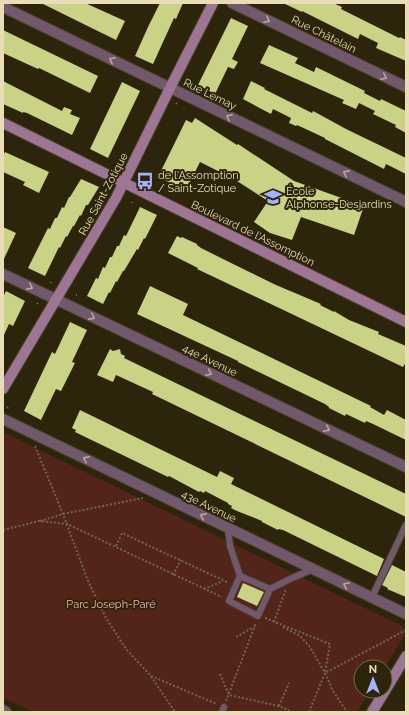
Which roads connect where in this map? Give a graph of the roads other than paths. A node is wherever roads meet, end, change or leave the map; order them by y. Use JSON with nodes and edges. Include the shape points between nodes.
{"nodes":[{"id":1,"x":213,"y":3,"type":"edge"},
{"id":2,"x":232,"y":3,"type":"edge"},
{"id":3,"x":3,"y":7,"type":"edge"},
{"id":4,"x":406,"y":87,"type":"edge"},
{"id":5,"x":170,"y":88,"type":"junction"},
{"id":6,"x":3,"y":124,"type":"edge"},
{"id":7,"x":124,"y":183,"type":"junction"},
{"id":8,"x":406,"y":202,"type":"edge"},
{"id":9,"x":3,"y":274,"type":"edge"},
{"id":10,"x":57,"y":300,"type":"junction"},
{"id":11,"x":406,"y":322,"type":"edge"},
{"id":12,"x":3,"y":389,"type":"edge"},
{"id":13,"x":3,"y":419,"type":"edge"},
{"id":14,"x":406,"y":467,"type":"edge"},
{"id":15,"x":406,"y":525,"type":"edge"},
{"id":16,"x":228,"y":529,"type":"junction"},
{"id":17,"x":313,"y":569,"type":"junction"},
{"id":18,"x":240,"y":576,"type":"junction"},
{"id":19,"x":270,"y":589,"type":"junction"},
{"id":20,"x":372,"y":597,"type":"junction"},
{"id":21,"x":406,"y":614,"type":"edge"},
{"id":22,"x":406,"y":656,"type":"edge"},
{"id":23,"x":393,"y":678,"type":"edge"},
{"id":24,"x":380,"y":699,"type":"edge"},
{"id":25,"x":3,"y":710,"type":"edge"},
{"id":26,"x":6,"y":712,"type":"edge"},
{"id":27,"x":372,"y":712,"type":"edge"}],
"edges":[{"from":1,"to":5,"type":"street","name":"Rue Saint-Zotique"},
{"from":2,"to":4,"type":"street","name":"Rue Châtelain","one_way":true},
{"from":5,"to":3,"type":"street","name":"Rue Lemay","one_way":true},
{"from":5,"to":7,"type":"street","name":"Rue Saint-Zotique"},
{"from":8,"to":5,"type":"street","name":"Rue Lemay","one_way":true},
{"from":6,"to":7,"type":"street","name":"Boulevard de l'Assomption"},
{"from":7,"to":10,"type":"street","name":"Rue Saint-Zotique"},
{"from":7,"to":11,"type":"street","name":"Boulevard de l'Assomption"},
{"from":9,"to":10,"type":"street","name":"44e Avenue","one_way":true},
{"from":10,"to":12,"type":"street","name":"Rue Saint-Zotique"},
{"from":10,"to":14,"type":"street","name":"44e Avenue","one_way":true},
{"from":16,"to":13,"type":"street","name":"43e Avenue","one_way":true},
{"from":15,"to":20,"type":"lane"},
{"from":16,"to":17,"type":"street","name":"43e Avenue"},
{"from":16,"to":18,"type":"lane","via":[[230,546]]},
{"from":17,"to":19,"type":"lane"},
{"from":20,"to":17,"type":"street","name":"43e Avenue","one_way":true},
{"from":18,"to":19,"type":"lane"},
{"from":18,"to":19,"type":"lane","via":[[229,601],[258,616]]},
{"from":20,"to":21,"type":"street","name":"43e Avenue"},
{"from":22,"to":23,"type":"street"},
{"from":24,"to":27,"type":"street"},
{"from":25,"to":26,"type":"street"}]}
